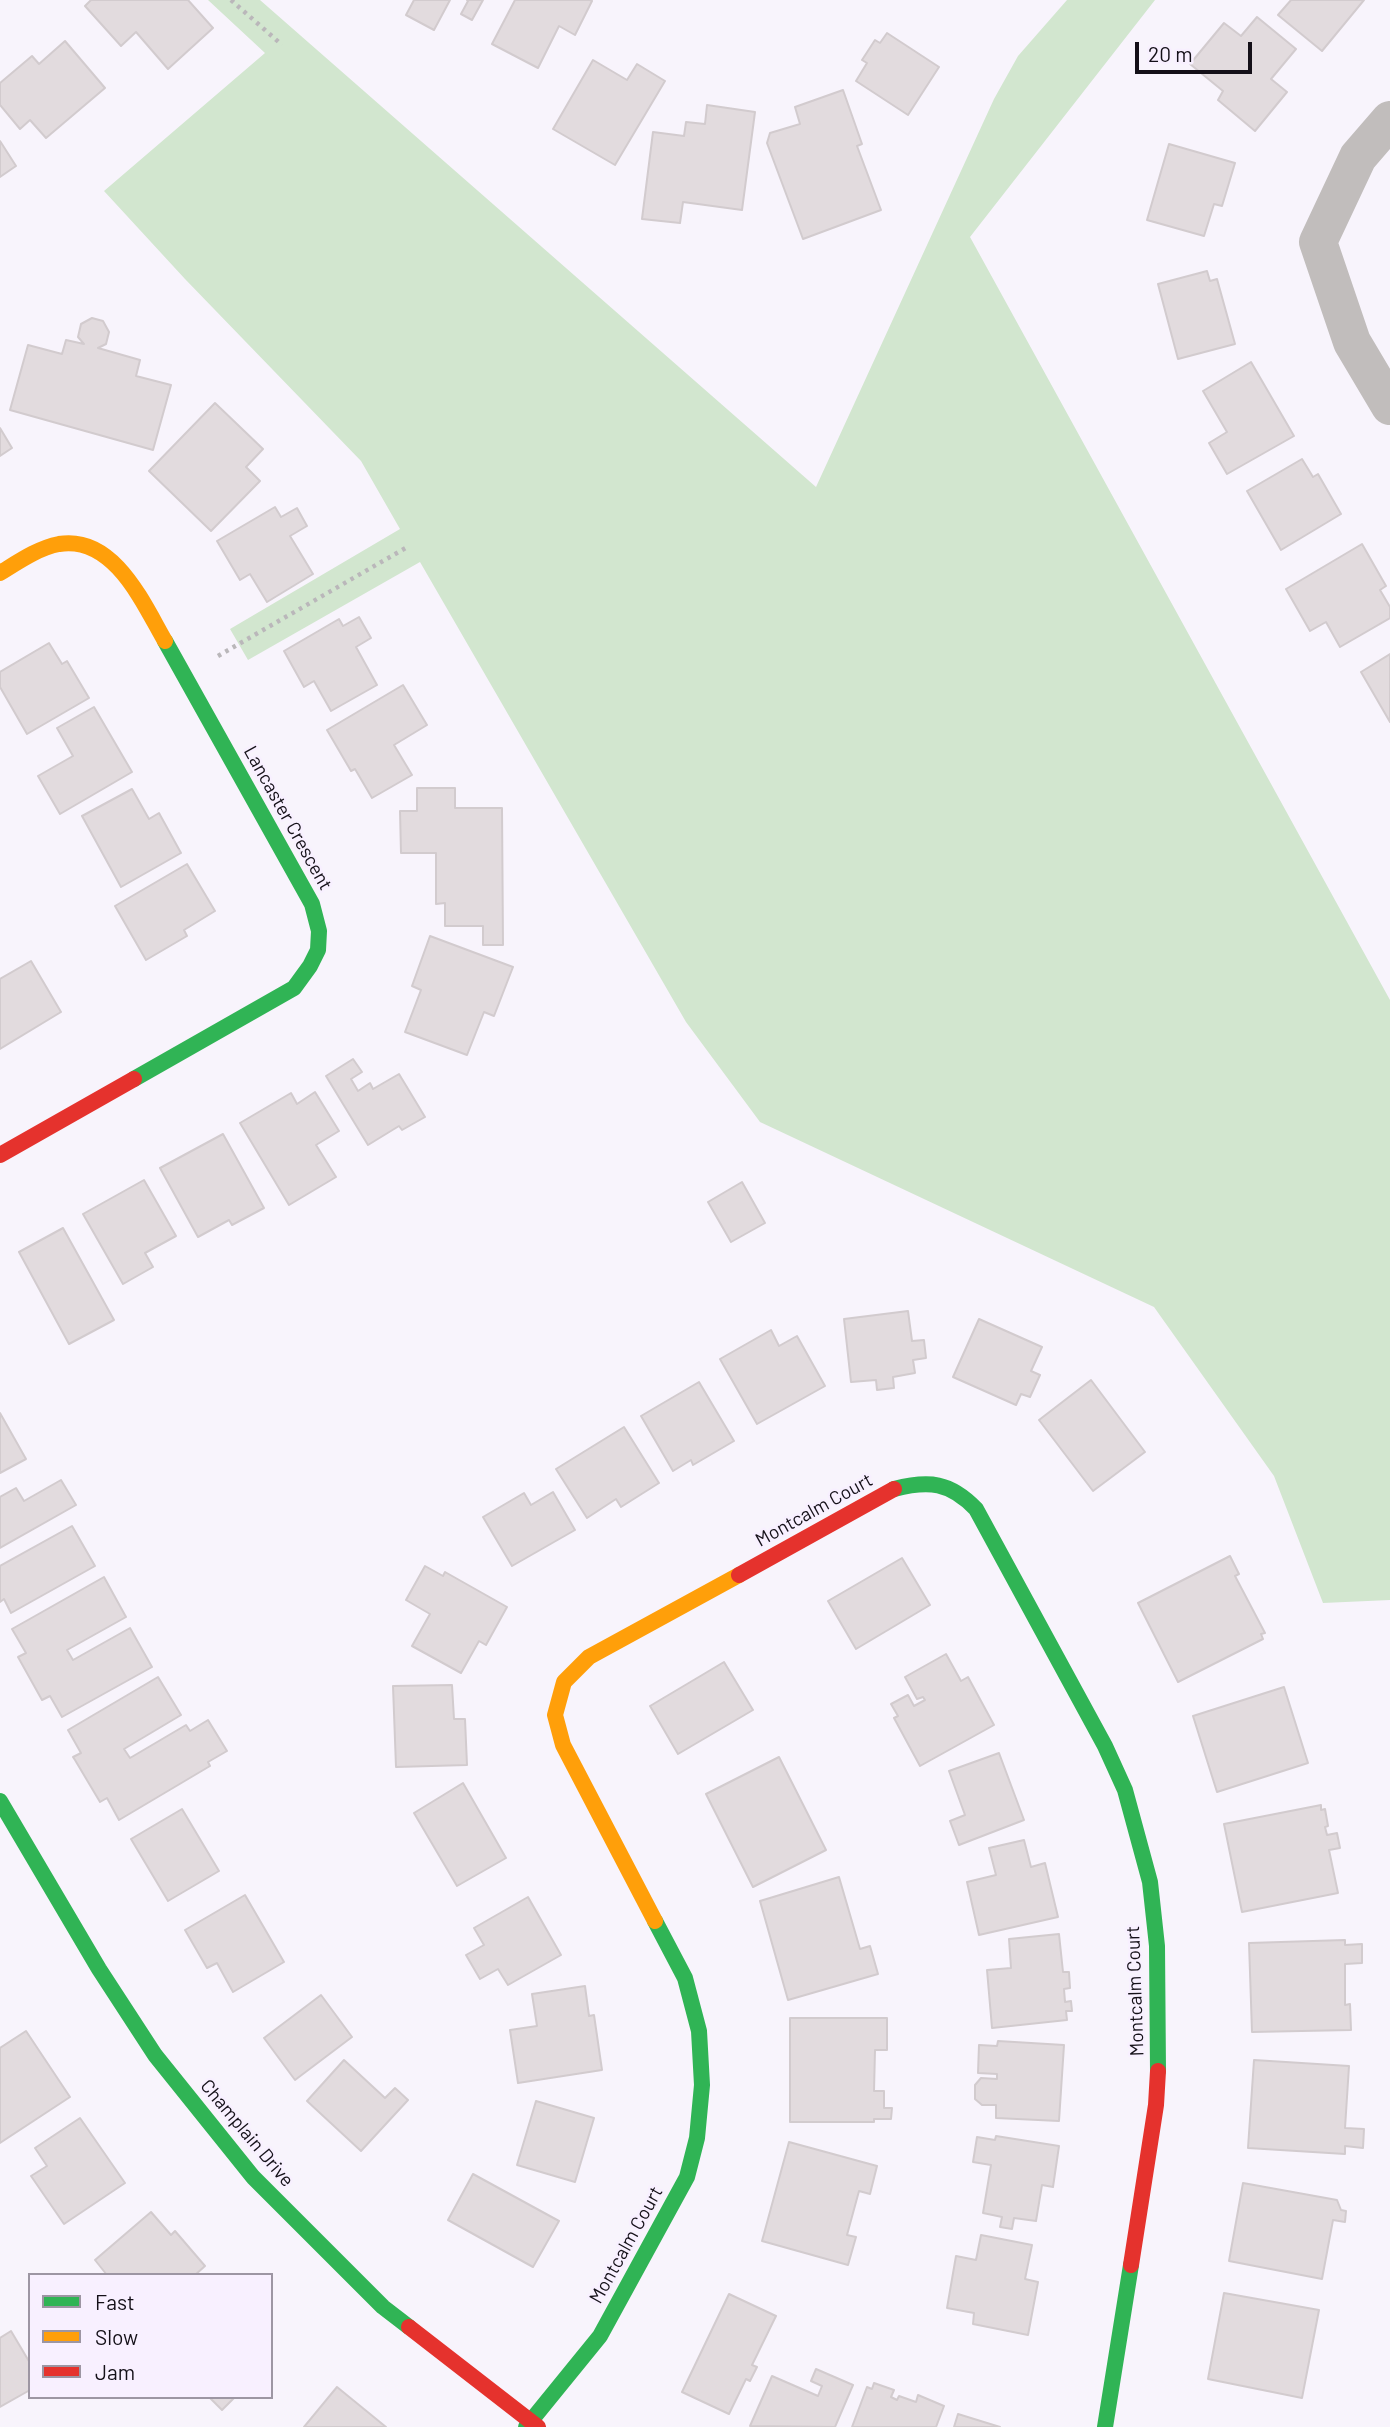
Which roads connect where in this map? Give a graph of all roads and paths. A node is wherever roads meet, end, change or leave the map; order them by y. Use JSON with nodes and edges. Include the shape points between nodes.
{"nodes":[{"id":1,"x":231,"y":0,"type":"edge"},
{"id":2,"x":282,"y":45,"type":"dead end"},
{"id":3,"x":1390,"y":120,"type":"edge"},
{"id":4,"x":1390,"y":406,"type":"edge"},
{"id":5,"x":409,"y":546,"type":"dead end"},
{"id":6,"x":0,"y":573,"type":"edge"},
{"id":7,"x":184,"y":676,"type":"junction"},
{"id":8,"x":0,"y":1155,"type":"edge"},
{"id":9,"x":0,"y":1801,"type":"edge"},
{"id":10,"x":531,"y":2425,"type":"edge"},
{"id":11,"x":1105,"y":2427,"type":"edge"}],
"edges":[{"from":1,"to":2,"type":"path"},
{"from":3,"to":4,"type":"street","via":[[1358,157],[1318,242],[1352,342]]},
{"from":5,"to":7,"type":"path"},
{"from":6,"to":7,"type":"street","name":"Lancaster Crescent","via":[[46,548],[73,543],[96,549],[120,568],[138,593]]},
{"from":7,"to":8,"type":"street","name":"Lancaster Crescent","via":[[312,904],[321,943],[316,961],[294,988]]},
{"from":9,"to":10,"type":"street","name":"Champlain Drive","via":[[155,2055],[253,2177],[383,2306]]},
{"from":10,"to":11,"type":"street","name":"Montcalm Court","via":[[600,2336],[687,2177],[697,2138],[702,2085],[699,2031],[685,1978],[563,1745],[555,1716],[564,1682],[589,1657],[895,1489],[925,1483],[950,1488],[981,1516],[1105,1746],[1125,1790],[1150,1882],[1157,1945],[1156,2105]]}]}
